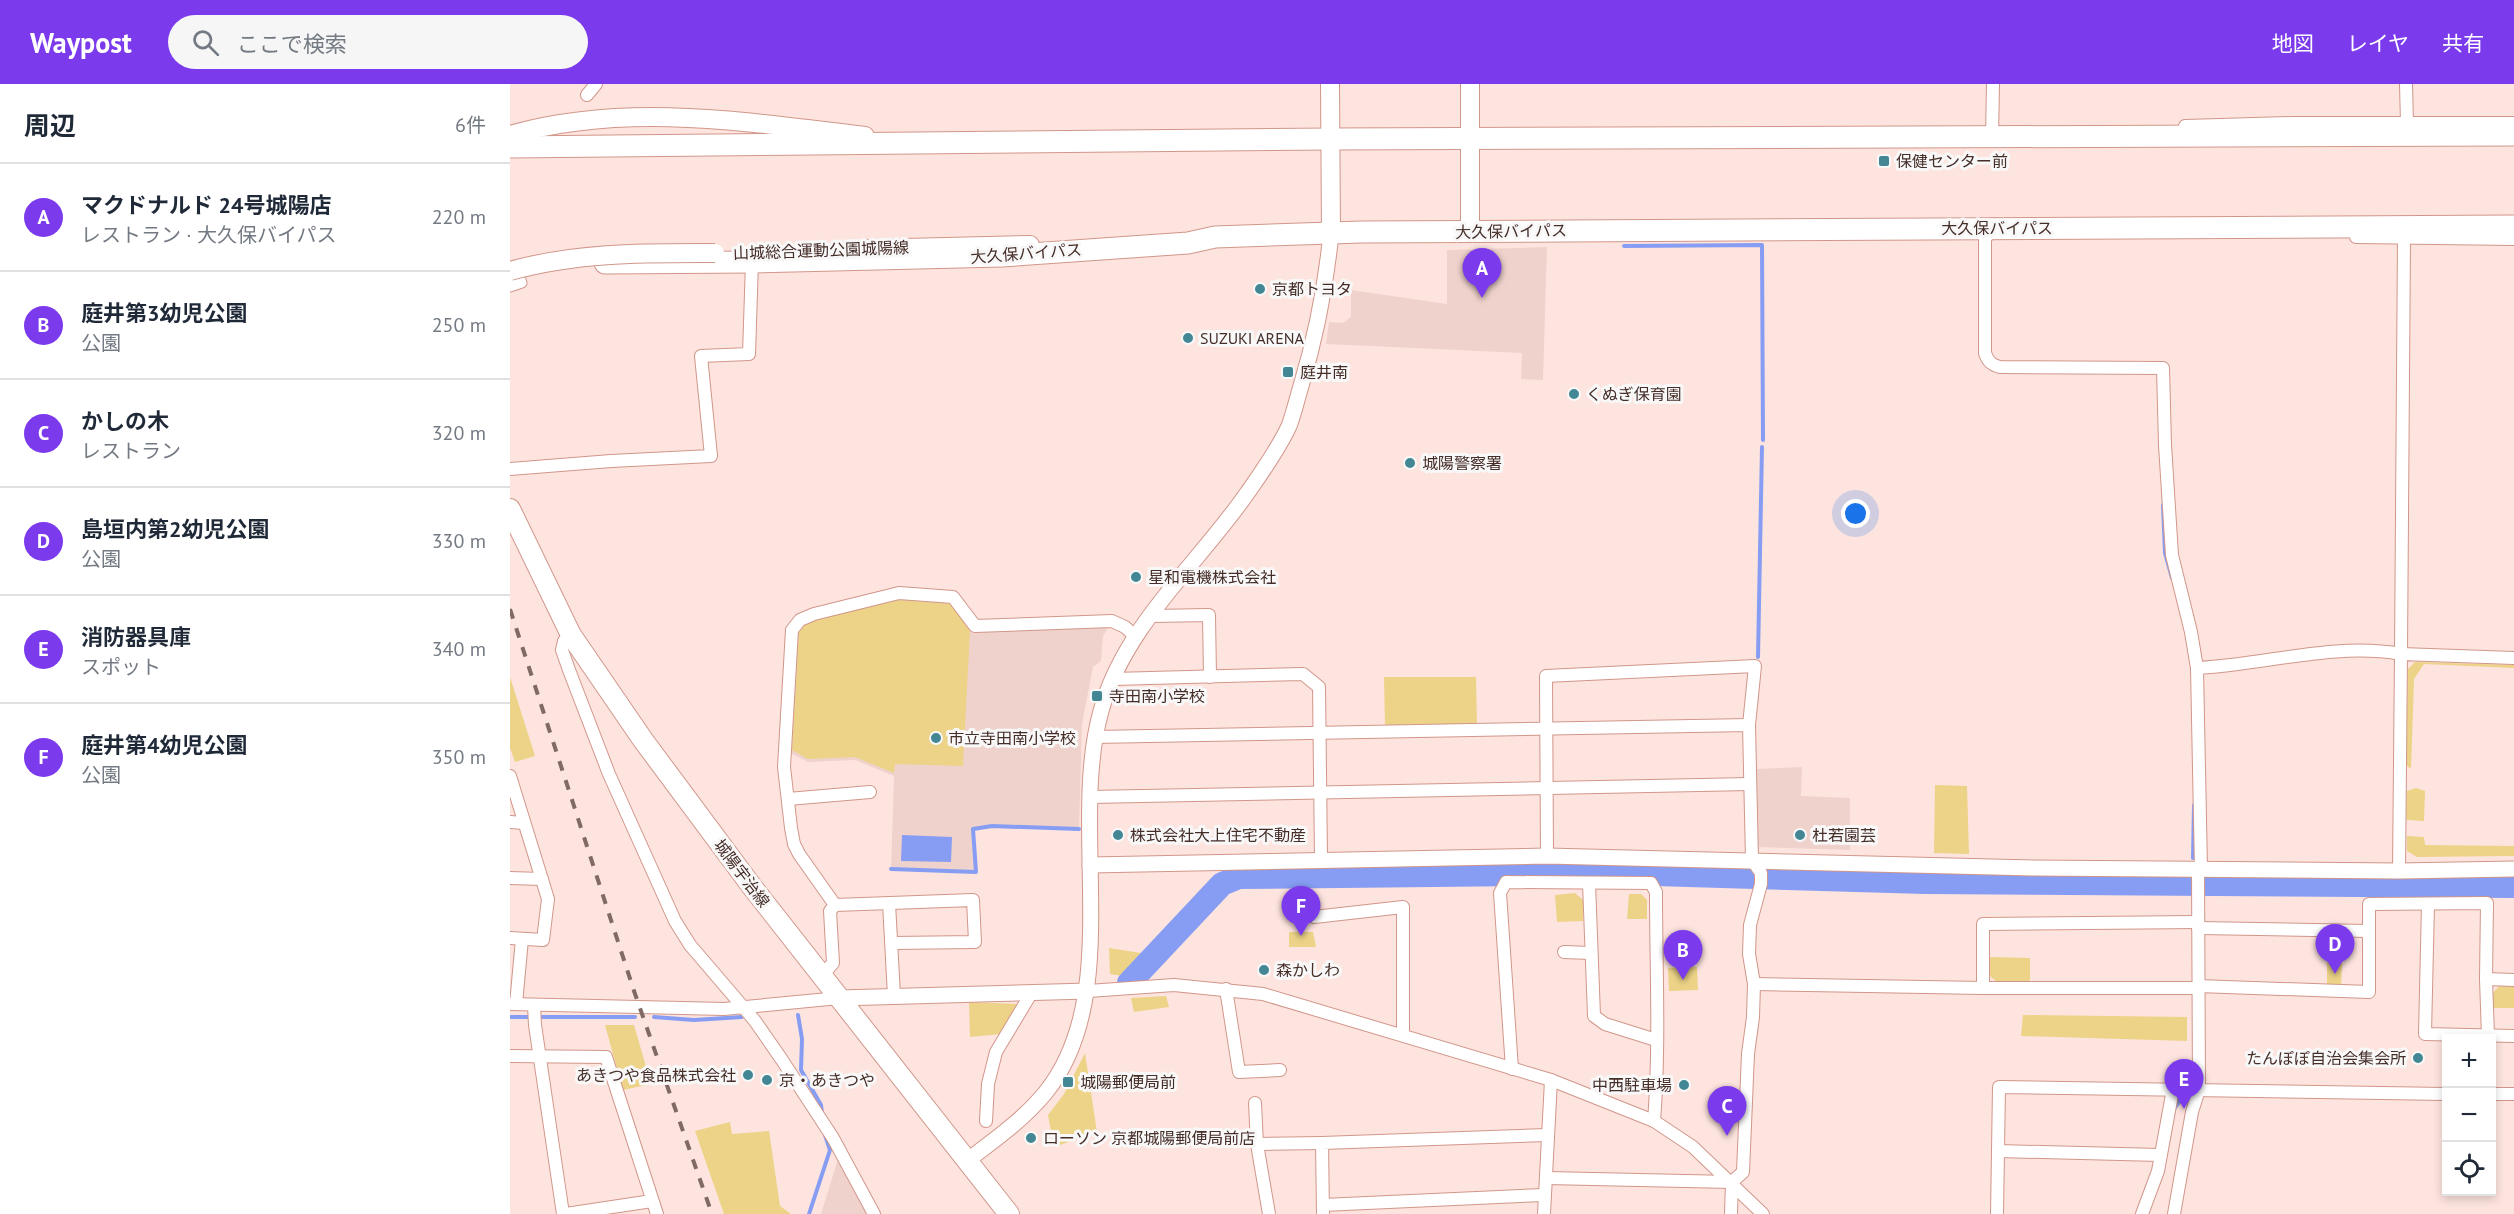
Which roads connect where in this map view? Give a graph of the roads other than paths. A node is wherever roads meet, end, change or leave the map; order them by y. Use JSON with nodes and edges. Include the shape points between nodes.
{"nodes":[{"id":1,"x":596,"y":84,"type":"edge"},
{"id":2,"x":1330,"y":84,"type":"edge"},
{"id":3,"x":1470,"y":84,"type":"edge"},
{"id":4,"x":1993,"y":84,"type":"edge"},
{"id":5,"x":2406,"y":84,"type":"edge"},
{"id":6,"x":587,"y":95,"type":"dead end"},
{"id":7,"x":2406,"y":123,"type":"junction"},
{"id":8,"x":2514,"y":123,"type":"edge"},
{"id":9,"x":510,"y":135,"type":"edge"},
{"id":10,"x":2514,"y":135,"type":"edge"},
{"id":11,"x":1992,"y":138,"type":"junction"},
{"id":12,"x":1331,"y":139,"type":"junction"},
{"id":13,"x":1470,"y":139,"type":"junction"},
{"id":14,"x":929,"y":144,"type":"junction"},
{"id":15,"x":510,"y":147,"type":"edge"},
{"id":16,"x":2514,"y":226,"type":"edge"},
{"id":17,"x":2221,"y":227,"type":"junction"},
{"id":18,"x":1992,"y":228,"type":"junction"},
{"id":19,"x":1470,"y":231,"type":"junction"},
{"id":20,"x":1331,"y":233,"type":"junction"},
{"id":21,"x":2404,"y":238,"type":"junction"},
{"id":22,"x":2514,"y":239,"type":"edge"},
{"id":23,"x":1134,"y":245,"type":"junction"},
{"id":24,"x":752,"y":262,"type":"junction"},
{"id":25,"x":510,"y":263,"type":"edge"},
{"id":26,"x":579,"y":263,"type":"junction"},
{"id":27,"x":510,"y":276,"type":"edge"},
{"id":28,"x":510,"y":286,"type":"edge"},
{"id":29,"x":510,"y":469,"type":"edge"},
{"id":30,"x":510,"y":509,"type":"edge"},
{"id":31,"x":1152,"y":616,"type":"junction"},
{"id":32,"x":571,"y":635,"type":"junction"},
{"id":33,"x":1136,"y":637,"type":"junction"},
{"id":34,"x":2401,"y":654,"type":"junction"},
{"id":35,"x":2514,"y":658,"type":"edge"},
{"id":36,"x":2197,"y":668,"type":"junction"},
{"id":37,"x":1210,"y":677,"type":"junction"},
{"id":38,"x":1113,"y":678,"type":"junction"},
{"id":39,"x":1749,"y":726,"type":"junction"},
{"id":40,"x":1546,"y":730,"type":"junction"},
{"id":41,"x":1320,"y":734,"type":"junction"},
{"id":42,"x":1094,"y":737,"type":"junction"},
{"id":43,"x":510,"y":776,"type":"edge"},
{"id":44,"x":1750,"y":784,"type":"junction"},
{"id":45,"x":1546,"y":789,"type":"junction"},
{"id":46,"x":870,"y":792,"type":"dead end"},
{"id":47,"x":1320,"y":793,"type":"junction"},
{"id":48,"x":1089,"y":797,"type":"junction"},
{"id":49,"x":788,"y":799,"type":"junction"},
{"id":50,"x":510,"y":822,"type":"edge"},
{"id":51,"x":524,"y":822,"type":"junction"},
{"id":52,"x":1547,"y":856,"type":"junction"},
{"id":53,"x":1321,"y":859,"type":"junction"},
{"id":54,"x":1752,"y":860,"type":"junction"},
{"id":55,"x":1090,"y":865,"type":"junction"},
{"id":56,"x":2514,"y":869,"type":"edge"},
{"id":57,"x":2199,"y":872,"type":"junction"},
{"id":58,"x":2399,"y":872,"type":"junction"},
{"id":59,"x":510,"y":878,"type":"edge"},
{"id":60,"x":542,"y":879,"type":"junction"},
{"id":61,"x":1589,"y":883,"type":"junction"},
{"id":62,"x":889,"y":903,"type":"junction"},
{"id":63,"x":835,"y":904,"type":"junction"},
{"id":64,"x":2428,"y":904,"type":"junction"},
{"id":65,"x":1314,"y":917,"type":"dead end"},
{"id":66,"x":2198,"y":925,"type":"junction"},
{"id":67,"x":2369,"y":931,"type":"junction"},
{"id":68,"x":516,"y":938,"type":"edge"},
{"id":69,"x":892,"y":943,"type":"junction"},
{"id":70,"x":1564,"y":952,"type":"dead end"},
{"id":71,"x":1591,"y":953,"type":"junction"},
{"id":72,"x":822,"y":976,"type":"junction"},
{"id":73,"x":2486,"y":979,"type":"junction"},
{"id":74,"x":2514,"y":980,"type":"edge"},
{"id":75,"x":1754,"y":984,"type":"junction"},
{"id":76,"x":2198,"y":987,"type":"junction"},
{"id":77,"x":1983,"y":988,"type":"junction"},
{"id":78,"x":1226,"y":989,"type":"junction"},
{"id":79,"x":1088,"y":991,"type":"junction"},
{"id":80,"x":1032,"y":992,"type":"junction"},
{"id":81,"x":894,"y":996,"type":"junction"},
{"id":82,"x":839,"y":998,"type":"junction"},
{"id":83,"x":513,"y":1004,"type":"edge"},
{"id":84,"x":741,"y":1007,"type":"junction"},
{"id":85,"x":535,"y":1015,"type":"junction"},
{"id":86,"x":1403,"y":1034,"type":"junction"},
{"id":87,"x":2488,"y":1034,"type":"edge"},
{"id":88,"x":2442,"y":1035,"type":"edge"},
{"id":89,"x":2496,"y":1036,"type":"edge"},
{"id":90,"x":2514,"y":1036,"type":"edge"},
{"id":91,"x":1656,"y":1040,"type":"junction"},
{"id":92,"x":510,"y":1056,"type":"edge"},
{"id":93,"x":539,"y":1056,"type":"junction"},
{"id":94,"x":1512,"y":1069,"type":"junction"},
{"id":95,"x":1280,"y":1070,"type":"dead end"},
{"id":96,"x":1551,"y":1080,"type":"junction"},
{"id":97,"x":2173,"y":1089,"type":"junction"},
{"id":98,"x":2199,"y":1090,"type":"junction"},
{"id":99,"x":2442,"y":1094,"type":"edge"},
{"id":100,"x":2496,"y":1094,"type":"edge"},
{"id":101,"x":2514,"y":1094,"type":"edge"},
{"id":102,"x":1255,"y":1104,"type":"dead end"},
{"id":103,"x":986,"y":1121,"type":"dead end"},
{"id":104,"x":1654,"y":1121,"type":"junction"},
{"id":105,"x":1547,"y":1135,"type":"junction"},
{"id":106,"x":1322,"y":1143,"type":"junction"},
{"id":107,"x":1257,"y":1144,"type":"junction"},
{"id":108,"x":1998,"y":1151,"type":"junction"},
{"id":109,"x":2160,"y":1155,"type":"junction"},
{"id":110,"x":968,"y":1160,"type":"junction"},
{"id":111,"x":1546,"y":1178,"type":"junction"},
{"id":112,"x":1732,"y":1182,"type":"junction"},
{"id":113,"x":1544,"y":1195,"type":"junction"},
{"id":114,"x":652,"y":1201,"type":"junction"},
{"id":115,"x":1323,"y":1209,"type":"edge"},
{"id":116,"x":565,"y":1214,"type":"edge"},
{"id":117,"x":657,"y":1214,"type":"edge"},
{"id":118,"x":874,"y":1214,"type":"edge"},
{"id":119,"x":1009,"y":1214,"type":"edge"},
{"id":120,"x":1269,"y":1214,"type":"edge"},
{"id":121,"x":1544,"y":1214,"type":"edge"},
{"id":122,"x":1731,"y":1214,"type":"edge"},
{"id":123,"x":1763,"y":1214,"type":"edge"},
{"id":124,"x":1997,"y":1214,"type":"edge"},
{"id":125,"x":2142,"y":1214,"type":"edge"},
{"id":126,"x":2174,"y":1214,"type":"edge"}],
"edges":[{"from":1,"to":6,"type":"street"},
{"from":2,"to":12,"type":"main road"},
{"from":3,"to":13,"type":"main road"},
{"from":4,"to":11,"type":"street"},
{"from":5,"to":7,"type":"street"},
{"from":7,"to":8,"type":"street"},
{"from":7,"to":11,"type":"street","via":[[2235,124]]},
{"from":9,"to":14,"type":"main road","via":[[592,118],[641,116],[772,125]]},
{"from":10,"to":11,"type":"highway"},
{"from":11,"to":13,"type":"highway"},
{"from":12,"to":13,"type":"highway"},
{"from":12,"to":14,"type":"highway"},
{"from":12,"to":20,"type":"main road"},
{"from":13,"to":19,"type":"main road"},
{"from":14,"to":15,"type":"highway"},
{"from":16,"to":17,"type":"highway","name":"大久保バイパス"},
{"from":17,"to":18,"type":"highway","name":"大久保バイパス"},
{"from":17,"to":21,"type":"street","via":[[2252,235]]},
{"from":18,"to":19,"type":"highway","name":"大久保バイパス"},
{"from":18,"to":36,"type":"street","via":[[1985,238],[1988,361],[2000,367],[2163,368],[2172,555]]},
{"from":19,"to":20,"type":"highway","name":"大久保バイパス"},
{"from":20,"to":23,"type":"highway","name":"大久保バイパス","via":[[1215,237],[1188,243]]},
{"from":20,"to":31,"type":"street","via":[[1314,344],[1288,426],[1248,493]]},
{"from":21,"to":22,"type":"street"},
{"from":21,"to":34,"type":"street"},
{"from":23,"to":24,"type":"highway","name":"大久保バイパス","via":[[1002,256]]},
{"from":23,"to":27,"type":"main road","name":"山城総合運動公園城陽線","bridge":true,"via":[[630,253],[580,257]]},
{"from":24,"to":26,"type":"highway","name":"大久保バイパス"},
{"from":24,"to":29,"type":"street","via":[[749,354],[701,356],[711,456]]},
{"from":25,"to":26,"type":"highway","name":"大久保バイパス"},
{"from":26,"to":27,"type":"highway"},
{"from":27,"to":28,"type":"street","via":[[520,277],[522,283]]},
{"from":30,"to":32,"type":"main road","name":"城陽宇治線"},
{"from":31,"to":33,"type":"street"},
{"from":31,"to":37,"type":"street","via":[[1209,615]]},
{"from":32,"to":72,"type":"main road","name":"城陽宇治線","via":[[676,786]]},
{"from":32,"to":84,"type":"street","via":[[562,650],[569,670],[609,774],[666,902],[690,945]]},
{"from":33,"to":38,"type":"street"},
{"from":33,"to":49,"type":"street","via":[[1112,621],[975,626],[953,597],[899,592],[800,620],[792,630],[785,752]]},
{"from":34,"to":35,"type":"street"},
{"from":34,"to":36,"type":"street","via":[[2318,653]]},
{"from":34,"to":58,"type":"street"},
{"from":36,"to":57,"type":"street"},
{"from":37,"to":38,"type":"street"},
{"from":37,"to":41,"type":"street","via":[[1303,674],[1319,687]]},
{"from":38,"to":42,"type":"street"},
{"from":39,"to":40,"type":"street"},
{"from":39,"to":40,"type":"street","via":[[1755,666],[1546,676]]},
{"from":39,"to":44,"type":"street"},
{"from":40,"to":41,"type":"street"},
{"from":40,"to":45,"type":"street"},
{"from":41,"to":42,"type":"street"},
{"from":41,"to":47,"type":"street"},
{"from":42,"to":48,"type":"street"},
{"from":43,"to":51,"type":"street"},
{"from":44,"to":45,"type":"street"},
{"from":44,"to":54,"type":"street"},
{"from":45,"to":47,"type":"street"},
{"from":45,"to":52,"type":"street"},
{"from":46,"to":49,"type":"street"},
{"from":47,"to":48,"type":"street"},
{"from":47,"to":53,"type":"street"},
{"from":48,"to":55,"type":"street"},
{"from":49,"to":63,"type":"street","via":[[794,844]]},
{"from":50,"to":51,"type":"street"},
{"from":51,"to":60,"type":"street"},
{"from":52,"to":53,"type":"street"},
{"from":52,"to":54,"type":"street"},
{"from":53,"to":55,"type":"street"},
{"from":54,"to":57,"type":"street"},
{"from":54,"to":75,"type":"street","via":[[1761,879],[1750,925]]},
{"from":55,"to":79,"type":"street"},
{"from":56,"to":58,"type":"street"},
{"from":57,"to":58,"type":"street"},
{"from":57,"to":66,"type":"street"},
{"from":59,"to":60,"type":"street"},
{"from":60,"to":68,"type":"street","via":[[548,899],[543,940]]},
{"from":61,"to":71,"type":"street"},
{"from":61,"to":91,"type":"street","via":[[1651,882],[1656,892]]},
{"from":61,"to":94,"type":"street","via":[[1506,882],[1500,893]]},
{"from":62,"to":63,"type":"street"},
{"from":62,"to":69,"type":"street"},
{"from":62,"to":69,"type":"street","via":[[973,900],[975,942]]},
{"from":63,"to":72,"type":"street","via":[[830,910],[833,963]]},
{"from":64,"to":67,"type":"street","via":[[2369,904]]},
{"from":64,"to":73,"type":"street","via":[[2487,903]]},
{"from":64,"to":88,"type":"street","via":[[2425,1034]]},
{"from":65,"to":86,"type":"street","via":[[1403,907]]},
{"from":66,"to":67,"type":"street"},
{"from":66,"to":76,"type":"street"},
{"from":66,"to":77,"type":"street","via":[[1983,924]]},
{"from":67,"to":76,"type":"street","via":[[2369,992]]},
{"from":68,"to":83,"type":"street"},
{"from":69,"to":81,"type":"street"},
{"from":70,"to":71,"type":"street"},
{"from":71,"to":91,"type":"street","via":[[1594,1016],[1605,1024]]},
{"from":72,"to":82,"type":"main road","name":"城陽宇治線"},
{"from":73,"to":74,"type":"street"},
{"from":73,"to":87,"type":"street"},
{"from":75,"to":77,"type":"street"},
{"from":75,"to":112,"type":"street","via":[[1743,1172]]},
{"from":76,"to":77,"type":"street"},
{"from":76,"to":98,"type":"street"},
{"from":78,"to":79,"type":"street","via":[[1174,986]]},
{"from":78,"to":86,"type":"street","via":[[1263,994]]},
{"from":78,"to":95,"type":"street","via":[[1239,1072]]},
{"from":79,"to":80,"type":"street"},
{"from":79,"to":110,"type":"street","via":[[1070,1048],[1047,1091],[1024,1116]]},
{"from":80,"to":81,"type":"street"},
{"from":80,"to":103,"type":"street","via":[[996,1052],[988,1084]]},
{"from":81,"to":82,"type":"street"},
{"from":82,"to":84,"type":"street"},
{"from":82,"to":110,"type":"main road","name":"城陽宇治線"},
{"from":83,"to":85,"type":"street"},
{"from":84,"to":85,"type":"street","via":[[640,1006]]},
{"from":84,"to":118,"type":"street","via":[[755,1021],[818,1114]]},
{"from":85,"to":93,"type":"street"},
{"from":86,"to":94,"type":"street"},
{"from":89,"to":90,"type":"street"},
{"from":91,"to":104,"type":"street","via":[[1659,1064]]},
{"from":92,"to":93,"type":"street"},
{"from":93,"to":114,"type":"street","via":[[606,1057]]},
{"from":93,"to":116,"type":"street"},
{"from":94,"to":96,"type":"street"},
{"from":96,"to":104,"type":"street"},
{"from":96,"to":105,"type":"street"},
{"from":97,"to":98,"type":"street"},
{"from":97,"to":108,"type":"street","via":[[1999,1087]]},
{"from":97,"to":109,"type":"street"},
{"from":98,"to":99,"type":"street"},
{"from":98,"to":126,"type":"street"},
{"from":100,"to":101,"type":"street"},
{"from":102,"to":107,"type":"street"},
{"from":104,"to":112,"type":"street","via":[[1694,1147]]},
{"from":105,"to":106,"type":"street"},
{"from":105,"to":111,"type":"street"},
{"from":106,"to":107,"type":"street"},
{"from":106,"to":115,"type":"street"},
{"from":107,"to":120,"type":"street"},
{"from":108,"to":109,"type":"street"},
{"from":108,"to":124,"type":"street"},
{"from":109,"to":125,"type":"street"},
{"from":110,"to":119,"type":"main road","name":"城陽宇治線"},
{"from":111,"to":112,"type":"street"},
{"from":111,"to":113,"type":"street"},
{"from":112,"to":122,"type":"street"},
{"from":112,"to":123,"type":"street"},
{"from":113,"to":115,"type":"street"},
{"from":113,"to":121,"type":"street"},
{"from":114,"to":116,"type":"street"},
{"from":114,"to":117,"type":"street"}]}
